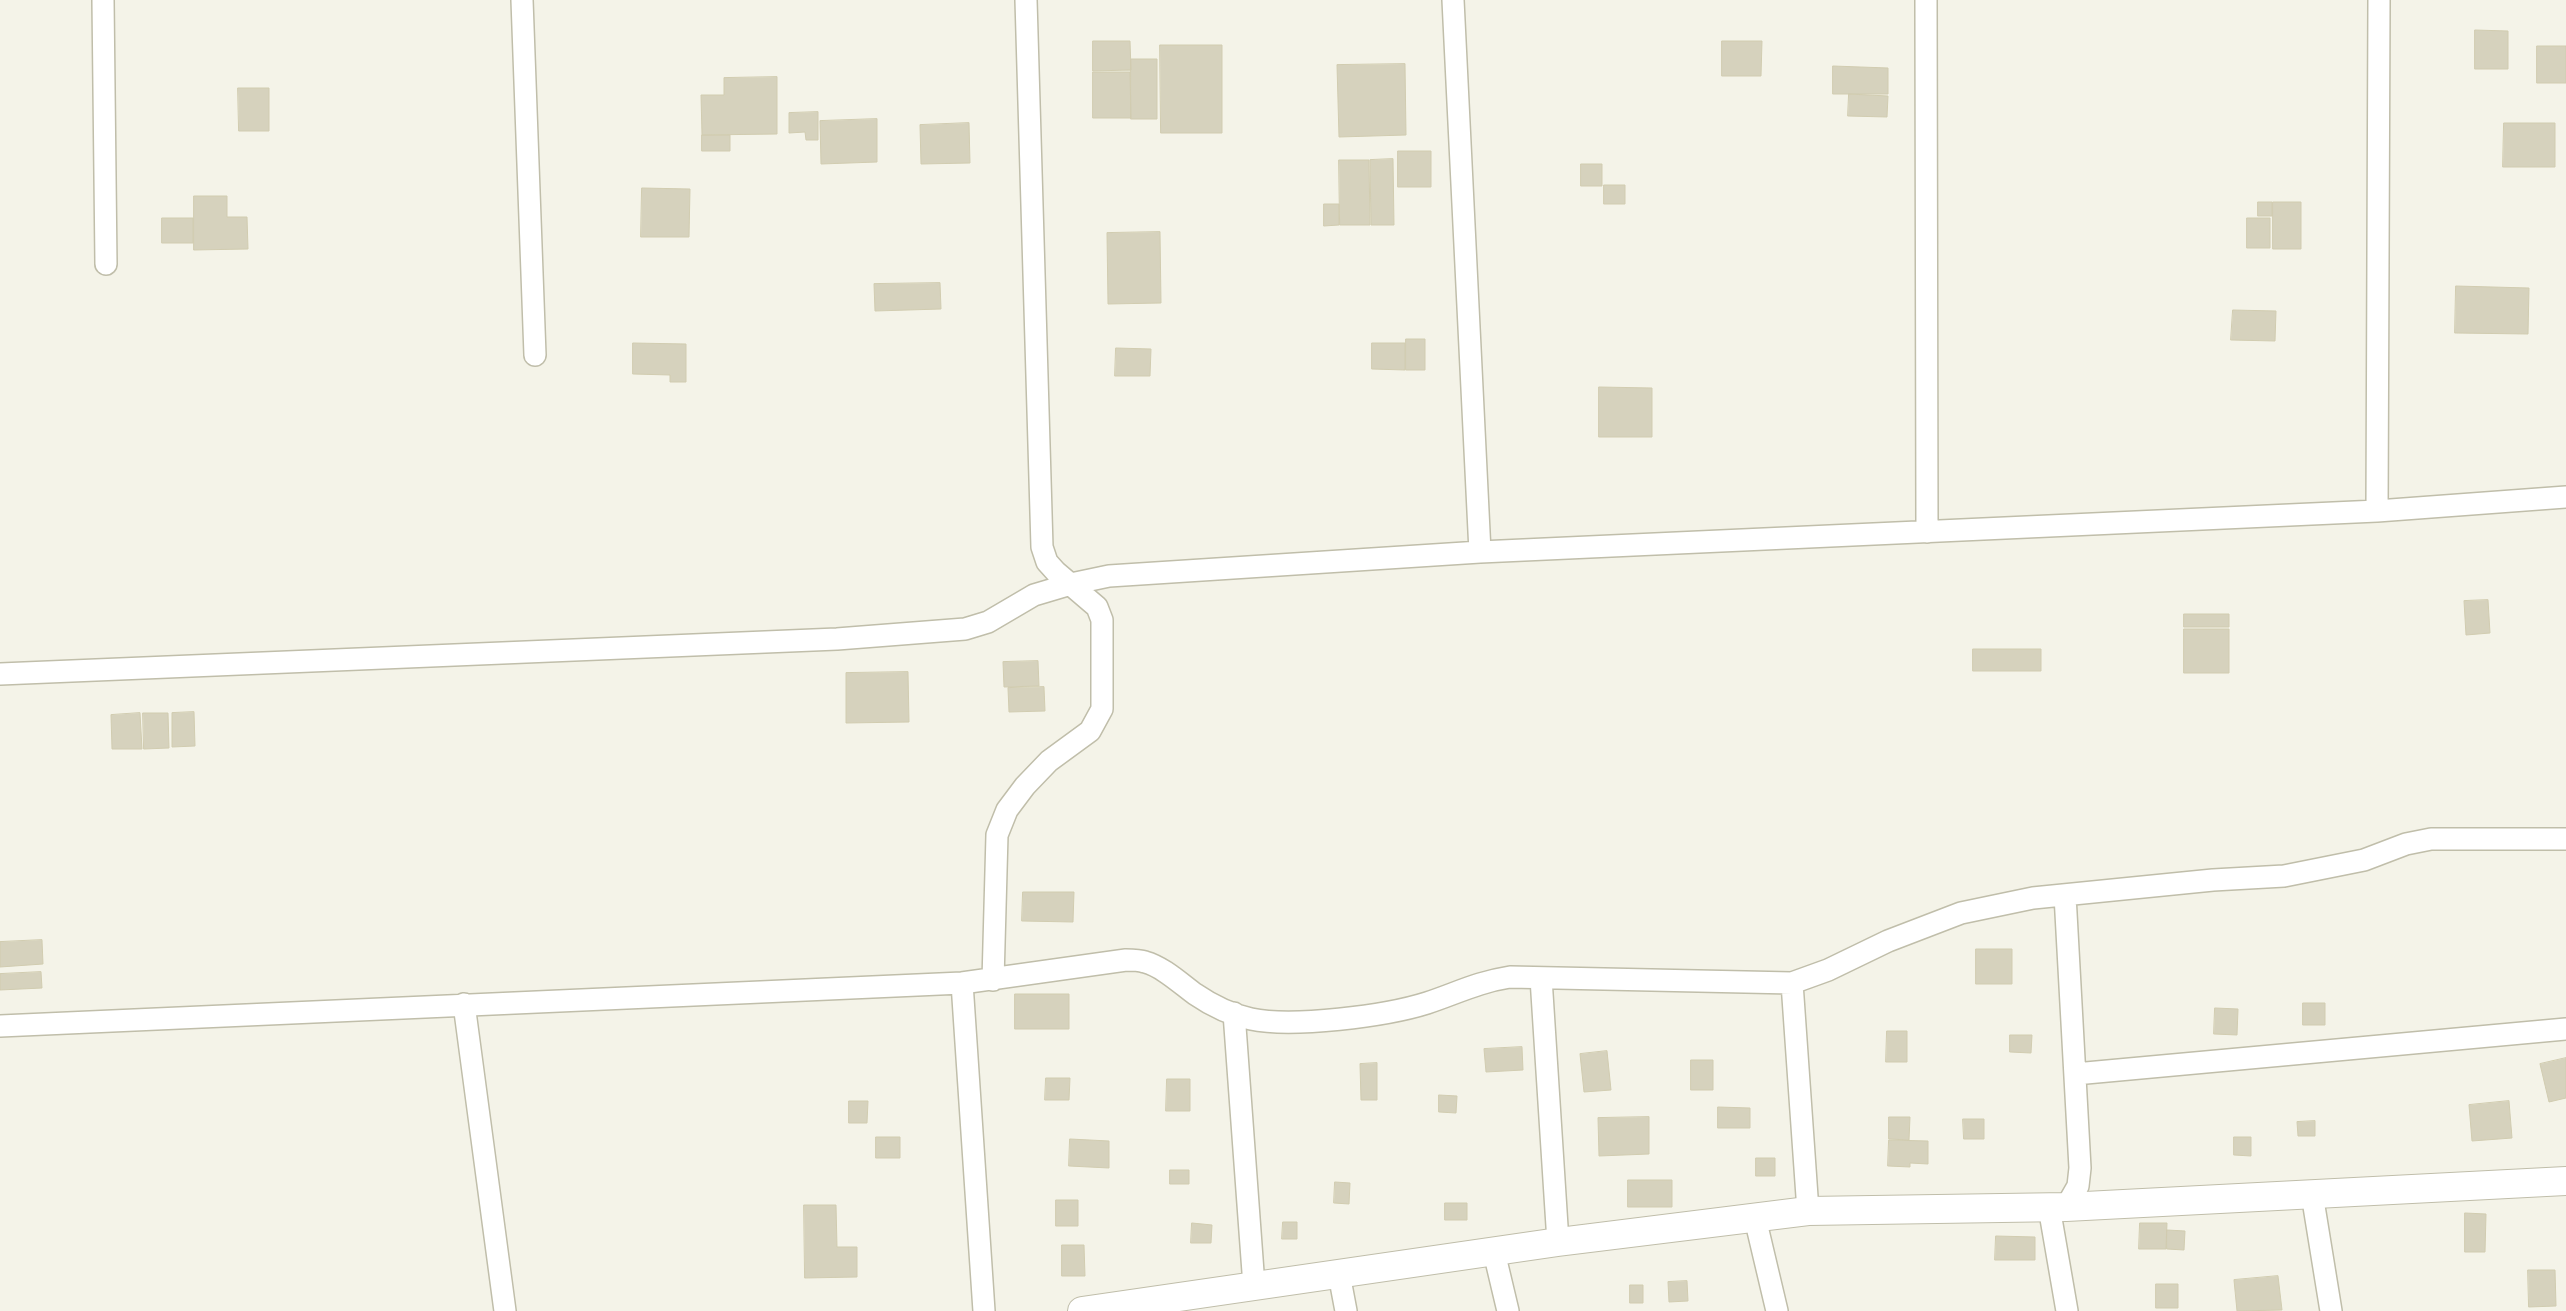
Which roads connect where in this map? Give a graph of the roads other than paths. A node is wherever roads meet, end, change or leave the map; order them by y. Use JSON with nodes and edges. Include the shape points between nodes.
{"nodes":[{"id":1,"x":103,"y":0,"type":"edge"},
{"id":2,"x":522,"y":0,"type":"edge"},
{"id":3,"x":1026,"y":0,"type":"edge"},
{"id":4,"x":1453,"y":0,"type":"edge"},
{"id":5,"x":1926,"y":0,"type":"edge"},
{"id":6,"x":2379,"y":0,"type":"edge"},
{"id":7,"x":106,"y":264,"type":"dead end"},
{"id":8,"x":535,"y":356,"type":"dead end"},
{"id":9,"x":2566,"y":497,"type":"edge"},
{"id":10,"x":2377,"y":511,"type":"junction"},
{"id":11,"x":1928,"y":532,"type":"junction"},
{"id":12,"x":1480,"y":552,"type":"junction"},
{"id":13,"x":1071,"y":584,"type":"junction"},
{"id":14,"x":0,"y":674,"type":"edge"},
{"id":15,"x":2566,"y":840,"type":"edge"},
{"id":16,"x":2065,"y":895,"type":"junction"},
{"id":17,"x":1541,"y":978,"type":"junction"},
{"id":18,"x":993,"y":980,"type":"junction"},
{"id":19,"x":962,"y":983,"type":"junction"},
{"id":20,"x":1792,"y":983,"type":"junction"},
{"id":21,"x":464,"y":1004,"type":"junction"},
{"id":22,"x":1234,"y":1013,"type":"junction"},
{"id":23,"x":0,"y":1026,"type":"edge"},
{"id":24,"x":2566,"y":1029,"type":"edge"},
{"id":25,"x":2075,"y":1074,"type":"junction"},
{"id":26,"x":2566,"y":1181,"type":"edge"},
{"id":27,"x":2312,"y":1194,"type":"junction"},
{"id":28,"x":2058,"y":1207,"type":"junction"},
{"id":29,"x":1808,"y":1211,"type":"junction"},
{"id":30,"x":1755,"y":1218,"type":"junction"},
{"id":31,"x":1558,"y":1242,"type":"junction"},
{"id":32,"x":1494,"y":1252,"type":"junction"},
{"id":33,"x":1339,"y":1274,"type":"junction"},
{"id":34,"x":1254,"y":1286,"type":"junction"},
{"id":35,"x":505,"y":1311,"type":"edge"},
{"id":36,"x":984,"y":1311,"type":"edge"},
{"id":37,"x":1082,"y":1311,"type":"edge"},
{"id":38,"x":1346,"y":1311,"type":"edge"},
{"id":39,"x":1508,"y":1311,"type":"edge"},
{"id":40,"x":1777,"y":1311,"type":"edge"},
{"id":41,"x":2067,"y":1311,"type":"edge"},
{"id":42,"x":2331,"y":1311,"type":"edge"}],
"edges":[{"from":1,"to":7,"type":"lane"},
{"from":2,"to":8,"type":"lane"},
{"from":3,"to":13,"type":"lane","via":[[1042,548],[1047,562]]},
{"from":4,"to":12,"type":"lane"},
{"from":5,"to":11,"type":"lane"},
{"from":6,"to":10,"type":"lane"},
{"from":9,"to":10,"type":"lane"},
{"from":10,"to":11,"type":"lane"},
{"from":11,"to":12,"type":"lane"},
{"from":12,"to":13,"type":"lane","via":[[1109,576]]},
{"from":13,"to":14,"type":"lane","via":[[1034,595],[988,622],[943,631],[836,639]]},
{"from":13,"to":18,"type":"lane","via":[[1097,606],[1102,620],[1102,709],[1090,731],[1049,761],[1007,810],[997,835]]},
{"from":15,"to":16,"type":"lane","via":[[2431,839],[2355,862],[2284,876]]},
{"from":16,"to":20,"type":"lane","via":[[2033,898],[1961,913]]},
{"from":16,"to":25,"type":"lane"},
{"from":17,"to":20,"type":"lane"},
{"from":17,"to":22,"type":"lane","via":[[1510,977],[1484,981],[1426,1003],[1311,1022],[1251,1019]]},
{"from":17,"to":31,"type":"lane"},
{"from":18,"to":19,"type":"lane"},
{"from":18,"to":22,"type":"lane","via":[[1126,960],[1145,962],[1198,996]]},
{"from":19,"to":21,"type":"lane"},
{"from":19,"to":36,"type":"lane"},
{"from":20,"to":29,"type":"lane"},
{"from":21,"to":23,"type":"lane"},
{"from":21,"to":35,"type":"lane"},
{"from":22,"to":34,"type":"lane"},
{"from":24,"to":25,"type":"lane"},
{"from":25,"to":28,"type":"lane","via":[[2078,1186]]},
{"from":26,"to":27,"type":"street"},
{"from":27,"to":28,"type":"street"},
{"from":27,"to":42,"type":"lane"},
{"from":28,"to":29,"type":"street"},
{"from":28,"to":41,"type":"lane"},
{"from":29,"to":30,"type":"street"},
{"from":30,"to":31,"type":"street"},
{"from":30,"to":40,"type":"lane"},
{"from":31,"to":32,"type":"street"},
{"from":32,"to":33,"type":"street"},
{"from":32,"to":39,"type":"lane"},
{"from":33,"to":34,"type":"street"},
{"from":33,"to":38,"type":"lane"},
{"from":34,"to":37,"type":"street"}]}
